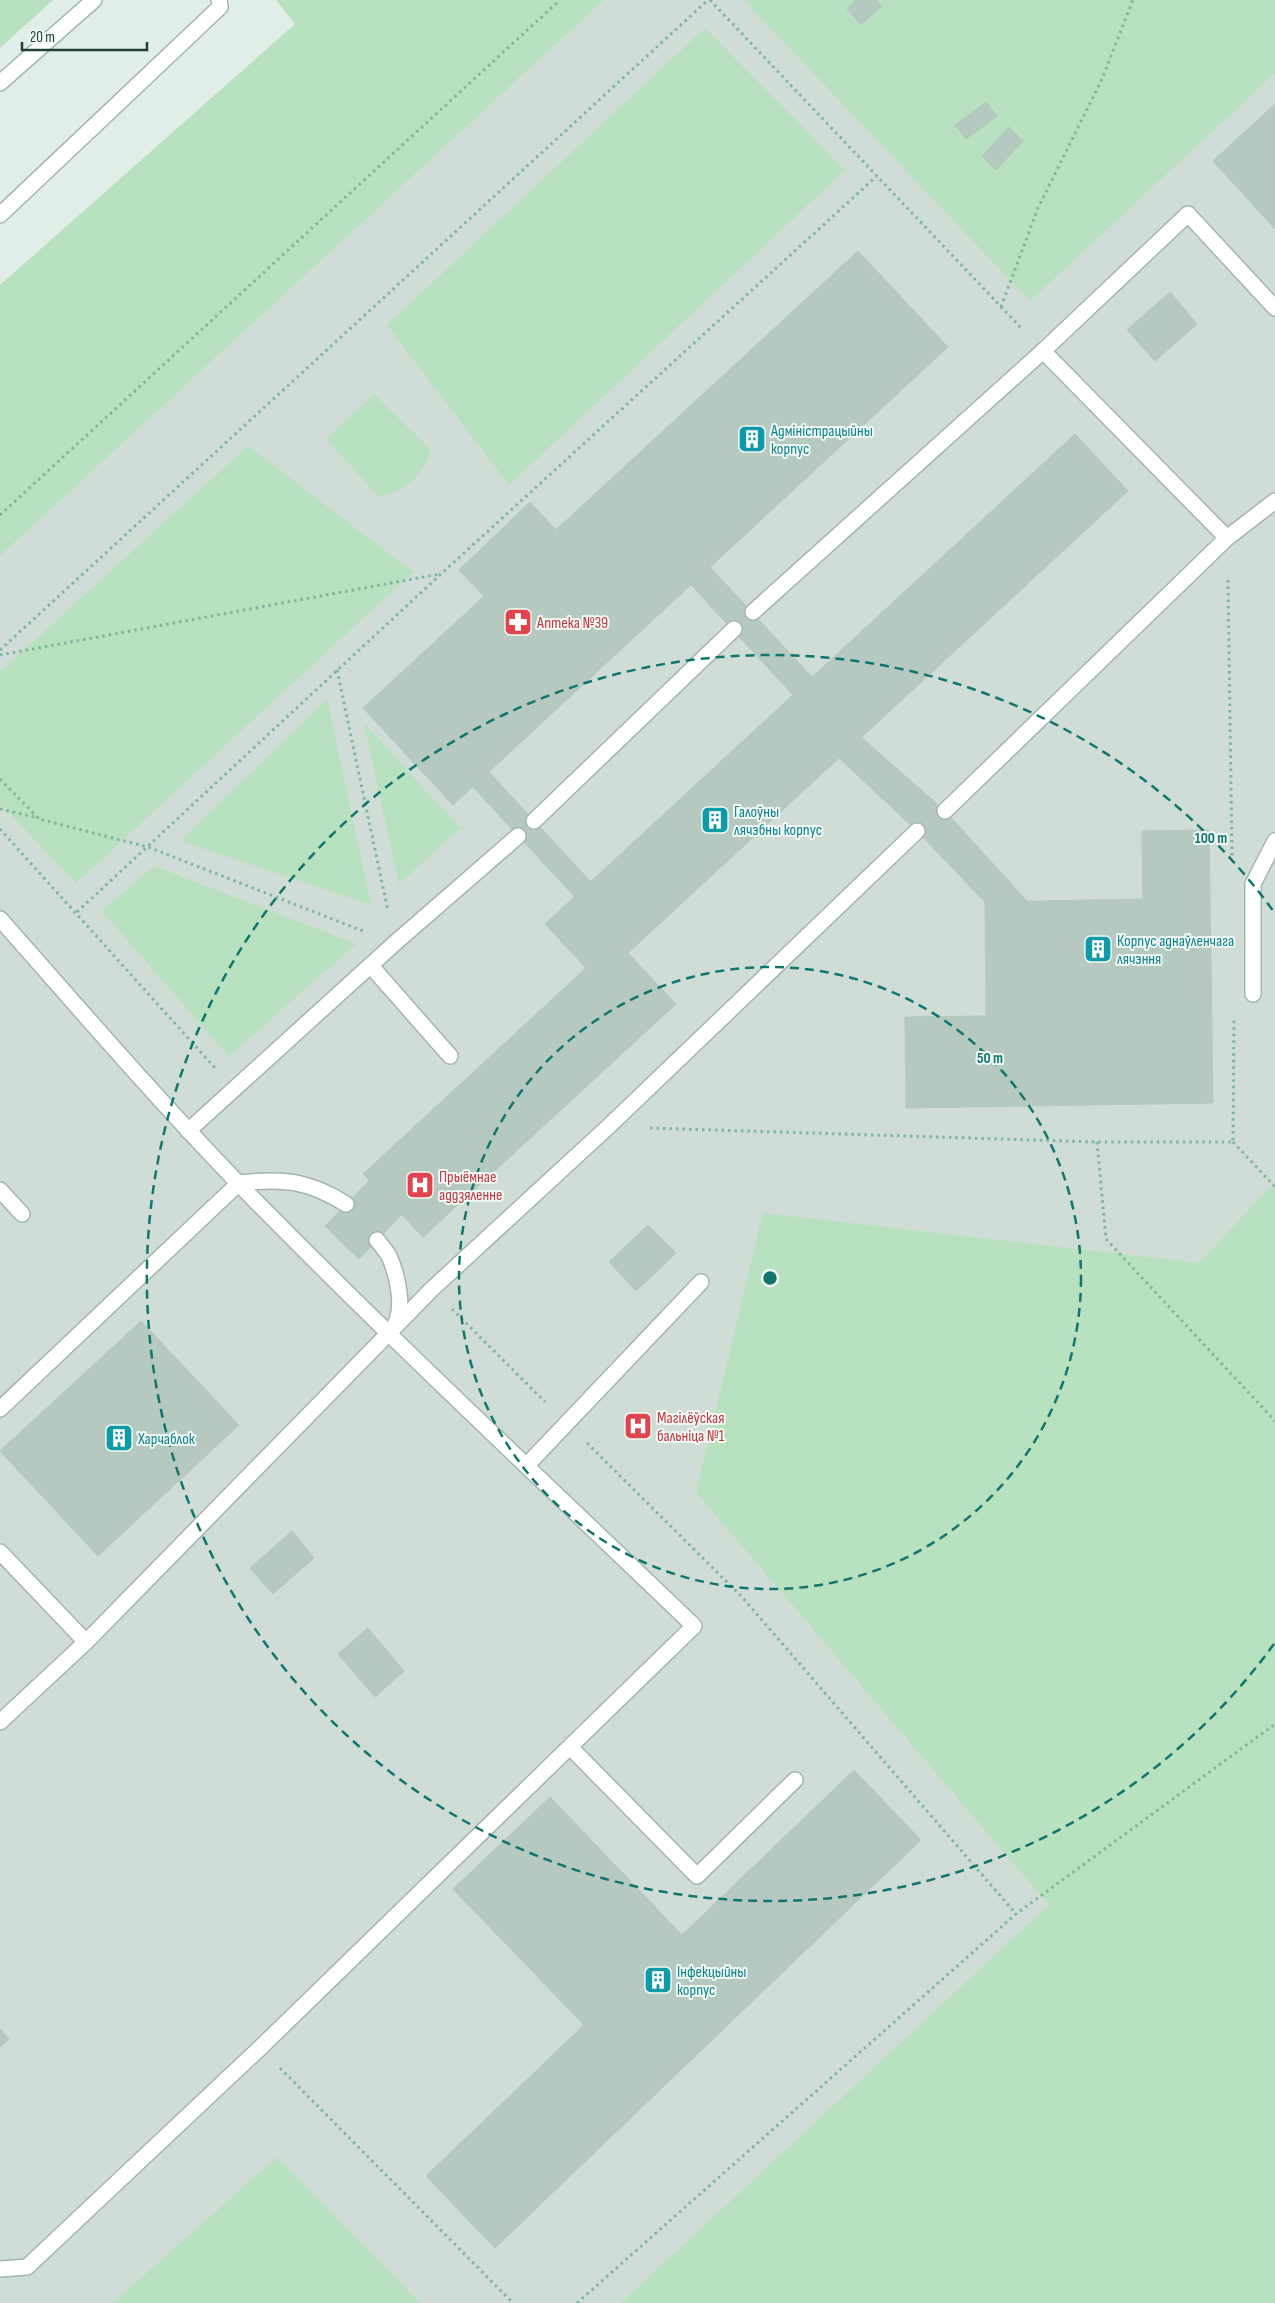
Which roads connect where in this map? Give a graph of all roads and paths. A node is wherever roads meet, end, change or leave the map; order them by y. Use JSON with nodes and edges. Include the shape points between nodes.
{"nodes":[{"id":1,"x":94,"y":0,"type":"edge"},
{"id":2,"x":218,"y":0,"type":"edge"},
{"id":3,"x":560,"y":0,"type":"edge"},
{"id":4,"x":709,"y":0,"type":"edge"},
{"id":5,"x":1133,"y":0,"type":"edge"},
{"id":6,"x":0,"y":83,"type":"edge"},
{"id":7,"x":877,"y":176,"type":"junction"},
{"id":8,"x":0,"y":215,"type":"edge"},
{"id":9,"x":1001,"y":307,"type":"junction"},
{"id":10,"x":1275,"y":308,"type":"edge"},
{"id":11,"x":1043,"y":351,"type":"junction"},
{"id":12,"x":1275,"y":501,"type":"edge"},
{"id":13,"x":0,"y":516,"type":"edge"},
{"id":14,"x":1227,"y":538,"type":"junction"},
{"id":15,"x":440,"y":574,"type":"junction"},
{"id":16,"x":753,"y":612,"type":"dead end"},
{"id":17,"x":734,"y":629,"type":"dead end"},
{"id":18,"x":0,"y":650,"type":"edge"},
{"id":19,"x":0,"y":655,"type":"edge"},
{"id":20,"x":337,"y":670,"type":"junction"},
{"id":21,"x":0,"y":779,"type":"edge"},
{"id":22,"x":0,"y":809,"type":"edge"},
{"id":23,"x":945,"y":811,"type":"dead end"},
{"id":24,"x":39,"y":819,"type":"junction"},
{"id":25,"x":534,"y":821,"type":"dead end"},
{"id":26,"x":0,"y":829,"type":"edge"},
{"id":27,"x":917,"y":831,"type":"dead end"},
{"id":28,"x":518,"y":836,"type":"dead end"},
{"id":29,"x":1275,"y":841,"type":"edge"},
{"id":30,"x":148,"y":847,"type":"junction"},
{"id":31,"x":1232,"y":857,"type":"dead end"},
{"id":32,"x":77,"y":912,"type":"junction"},
{"id":33,"x":0,"y":919,"type":"edge"},
{"id":34,"x":395,"y":943,"type":"junction"},
{"id":35,"x":371,"y":966,"type":"junction"},
{"id":36,"x":1253,"y":994,"type":"dead end"},
{"id":37,"x":1234,"y":1007,"type":"dead end"},
{"id":38,"x":450,"y":1056,"type":"dead end"},
{"id":39,"x":234,"y":1089,"type":"junction"},
{"id":40,"x":609,"y":1126,"type":"junction"},
{"id":41,"x":188,"y":1131,"type":"junction"},
{"id":42,"x":1097,"y":1142,"type":"junction"},
{"id":43,"x":1233,"y":1142,"type":"junction"},
{"id":44,"x":238,"y":1183,"type":"junction"},
{"id":45,"x":1275,"y":1186,"type":"edge"},
{"id":46,"x":0,"y":1190,"type":"edge"},
{"id":47,"x":346,"y":1204,"type":"dead end"},
{"id":48,"x":22,"y":1214,"type":"dead end"},
{"id":49,"x":377,"y":1240,"type":"dead end"},
{"id":50,"x":701,"y":1282,"type":"dead end"},
{"id":51,"x":432,"y":1289,"type":"junction"},
{"id":52,"x":390,"y":1334,"type":"junction"},
{"id":53,"x":0,"y":1409,"type":"edge"},
{"id":54,"x":1275,"y":1421,"type":"edge"},
{"id":55,"x":567,"y":1423,"type":"junction"},
{"id":56,"x":527,"y":1466,"type":"junction"},
{"id":57,"x":0,"y":1552,"type":"edge"},
{"id":58,"x":86,"y":1642,"type":"junction"},
{"id":59,"x":0,"y":1722,"type":"edge"},
{"id":60,"x":1275,"y":1724,"type":"edge"},
{"id":61,"x":570,"y":1747,"type":"junction"},
{"id":62,"x":796,"y":1780,"type":"dead end"},
{"id":63,"x":1016,"y":1914,"type":"junction"},
{"id":64,"x":260,"y":2048,"type":"junction"},
{"id":65,"x":0,"y":2269,"type":"edge"},
{"id":66,"x":513,"y":2303,"type":"edge"},
{"id":67,"x":577,"y":2303,"type":"edge"}],
"edges":[{"from":1,"to":6,"type":"main road"},
{"from":2,"to":8,"type":"main road","via":[[220,7]]},
{"from":3,"to":13,"type":"path"},
{"from":4,"to":7,"type":"path"},
{"from":4,"to":18,"type":"path"},
{"from":5,"to":9,"type":"path","via":[[1102,79],[1038,208]]},
{"from":7,"to":9,"type":"path"},
{"from":7,"to":15,"type":"path"},
{"from":9,"to":11,"type":"path"},
{"from":10,"to":11,"type":"main road","via":[[1188,214]]},
{"from":11,"to":14,"type":"main road"},
{"from":11,"to":16,"type":"main road"},
{"from":12,"to":14,"type":"main road"},
{"from":14,"to":23,"type":"main road"},
{"from":14,"to":31,"type":"path"},
{"from":15,"to":19,"type":"path"},
{"from":15,"to":20,"type":"path"},
{"from":17,"to":25,"type":"main road"},
{"from":20,"to":30,"type":"path"},
{"from":20,"to":34,"type":"path"},
{"from":21,"to":24,"type":"path"},
{"from":22,"to":24,"type":"path"},
{"from":24,"to":30,"type":"path"},
{"from":26,"to":32,"type":"path"},
{"from":27,"to":40,"type":"main road"},
{"from":28,"to":34,"type":"main road"},
{"from":29,"to":36,"type":"main road","via":[[1253,884]]},
{"from":30,"to":32,"type":"path"},
{"from":30,"to":34,"type":"path"},
{"from":32,"to":39,"type":"path"},
{"from":33,"to":41,"type":"main road"},
{"from":34,"to":35,"type":"main road"},
{"from":35,"to":38,"type":"main road"},
{"from":35,"to":39,"type":"main road"},
{"from":37,"to":43,"type":"path"},
{"from":39,"to":41,"type":"main road"},
{"from":40,"to":42,"type":"path"},
{"from":40,"to":51,"type":"main road"},
{"from":41,"to":44,"type":"main road"},
{"from":42,"to":43,"type":"path"},
{"from":42,"to":54,"type":"path","via":[[1106,1239]]},
{"from":43,"to":45,"type":"path"},
{"from":44,"to":47,"type":"main road","via":[[282,1180],[326,1192]]},
{"from":44,"to":52,"type":"main road"},
{"from":44,"to":53,"type":"main road"},
{"from":46,"to":48,"type":"main road"},
{"from":49,"to":52,"type":"main road","via":[[388,1255],[400,1303],[400,1317]]},
{"from":50,"to":55,"type":"main road"},
{"from":51,"to":52,"type":"main road"},
{"from":51,"to":55,"type":"path"},
{"from":52,"to":56,"type":"main road"},
{"from":52,"to":58,"type":"main road"},
{"from":55,"to":56,"type":"main road"},
{"from":55,"to":63,"type":"path","via":[[742,1596]]},
{"from":56,"to":61,"type":"main road","via":[[694,1626]]},
{"from":57,"to":58,"type":"main road"},
{"from":58,"to":59,"type":"main road"},
{"from":60,"to":63,"type":"path"},
{"from":61,"to":62,"type":"main road","via":[[697,1876]]},
{"from":61,"to":64,"type":"main road"},
{"from":63,"to":67,"type":"path"},
{"from":64,"to":65,"type":"main road","via":[[27,2267]]},
{"from":64,"to":66,"type":"path"}]}
